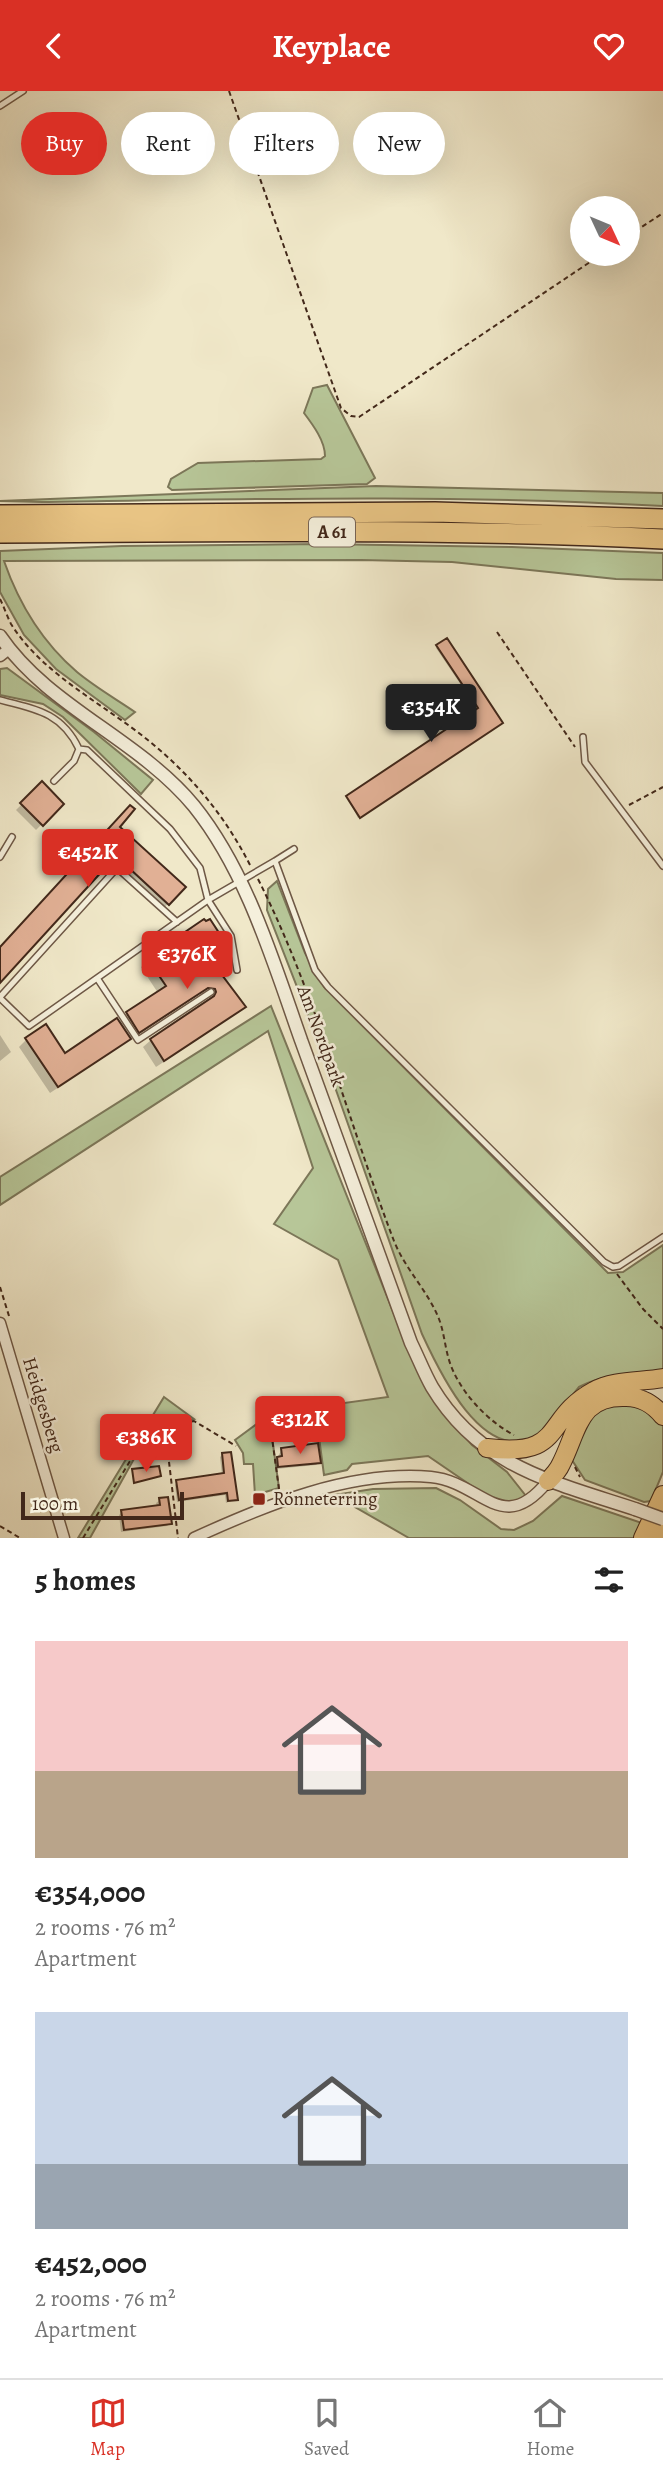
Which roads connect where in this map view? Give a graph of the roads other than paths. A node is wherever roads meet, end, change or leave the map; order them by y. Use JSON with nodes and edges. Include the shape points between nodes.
{"nodes":[{"id":1,"x":23,"y":91,"type":"edge"},
{"id":2,"x":0,"y":106,"type":"edge"},
{"id":3,"x":663,"y":519,"type":"edge"},
{"id":4,"x":0,"y":527,"type":"edge"},
{"id":5,"x":663,"y":539,"type":"edge"},
{"id":6,"x":0,"y":636,"type":"edge"},
{"id":7,"x":5,"y":653,"type":"edge"},
{"id":8,"x":0,"y":700,"type":"edge"},
{"id":9,"x":583,"y":737,"type":"dead end"},
{"id":10,"x":79,"y":749,"type":"junction"},
{"id":11,"x":54,"y":781,"type":"dead end"},
{"id":12,"x":12,"y":837,"type":"dead end"},
{"id":13,"x":294,"y":849,"type":"dead end"},
{"id":14,"x":0,"y":857,"type":"edge"},
{"id":15,"x":275,"y":861,"type":"junction"},
{"id":16,"x":663,"y":866,"type":"edge"},
{"id":17,"x":240,"y":881,"type":"junction"},
{"id":18,"x":208,"y":900,"type":"junction"},
{"id":19,"x":177,"y":922,"type":"junction"},
{"id":20,"x":237,"y":970,"type":"dead end"},
{"id":21,"x":96,"y":978,"type":"junction"},
{"id":22,"x":211,"y":992,"type":"dead end"},
{"id":23,"x":0,"y":997,"type":"edge"},
{"id":24,"x":663,"y":1237,"type":"edge"},
{"id":25,"x":0,"y":1323,"type":"edge"},
{"id":26,"x":663,"y":1378,"type":"edge"},
{"id":27,"x":567,"y":1415,"type":"junction"},
{"id":28,"x":663,"y":1416,"type":"edge"},
{"id":29,"x":487,"y":1448,"type":"junction"},
{"id":30,"x":548,"y":1481,"type":"junction"},
{"id":31,"x":663,"y":1495,"type":"edge"},
{"id":32,"x":663,"y":1519,"type":"edge"},
{"id":33,"x":663,"y":1532,"type":"edge"},
{"id":34,"x":64,"y":1538,"type":"edge"},
{"id":35,"x":194,"y":1538,"type":"edge"},
{"id":36,"x":643,"y":1538,"type":"edge"},
{"id":37,"x":660,"y":1538,"type":"edge"}],
"edges":[{"from":1,"to":2,"type":"lane"},
{"from":3,"to":4,"type":"highway","number":"A 61","via":[[435,512]]},
{"from":4,"to":5,"type":"highway","number":"A 61"},
{"from":6,"to":7,"type":"street","name":"Am Nordpark"},
{"from":7,"to":17,"type":"street","name":"Am Nordpark","via":[[174,784],[228,855]]},
{"from":8,"to":10,"type":"lane","via":[[49,713],[72,734]]},
{"from":9,"to":16,"type":"lane","via":[[585,762]]},
{"from":10,"to":11,"type":"lane"},
{"from":10,"to":18,"type":"lane","via":[[87,750],[170,829],[200,868]]},
{"from":12,"to":14,"type":"lane"},
{"from":13,"to":15,"type":"lane"},
{"from":15,"to":17,"type":"lane"},
{"from":15,"to":24,"type":"lane","via":[[315,970],[328,987],[604,1262],[619,1266]]},
{"from":17,"to":18,"type":"lane"},
{"from":17,"to":29,"type":"street","name":"Am Nordpark","via":[[411,1343],[446,1408]]},
{"from":18,"to":19,"type":"lane"},
{"from":18,"to":20,"type":"lane","via":[[231,936]]},
{"from":19,"to":21,"type":"lane"},
{"from":19,"to":23,"type":"lane","via":[[117,868]]},
{"from":21,"to":22,"type":"lane","via":[[138,1040]]},
{"from":21,"to":23,"type":"lane","via":[[29,1026]]},
{"from":25,"to":34,"type":"street","name":"Heidgesberg"},
{"from":26,"to":27,"type":"highway","via":[[597,1389],[574,1404]]},
{"from":27,"to":29,"type":"highway","via":[[537,1446],[520,1451]]},
{"from":27,"to":30,"type":"highway"},
{"from":28,"to":30,"type":"highway","via":[[647,1401],[634,1397],[598,1401],[577,1423],[562,1462]]},
{"from":29,"to":30,"type":"street","name":"Am Nordpark"},
{"from":30,"to":32,"type":"street","bridge":true},
{"from":30,"to":35,"type":"street","via":[[529,1509],[517,1516],[507,1517],[478,1503],[445,1480],[377,1479],[281,1500]]},
{"from":31,"to":36,"type":"highway"},
{"from":33,"to":37,"type":"highway"}]}
